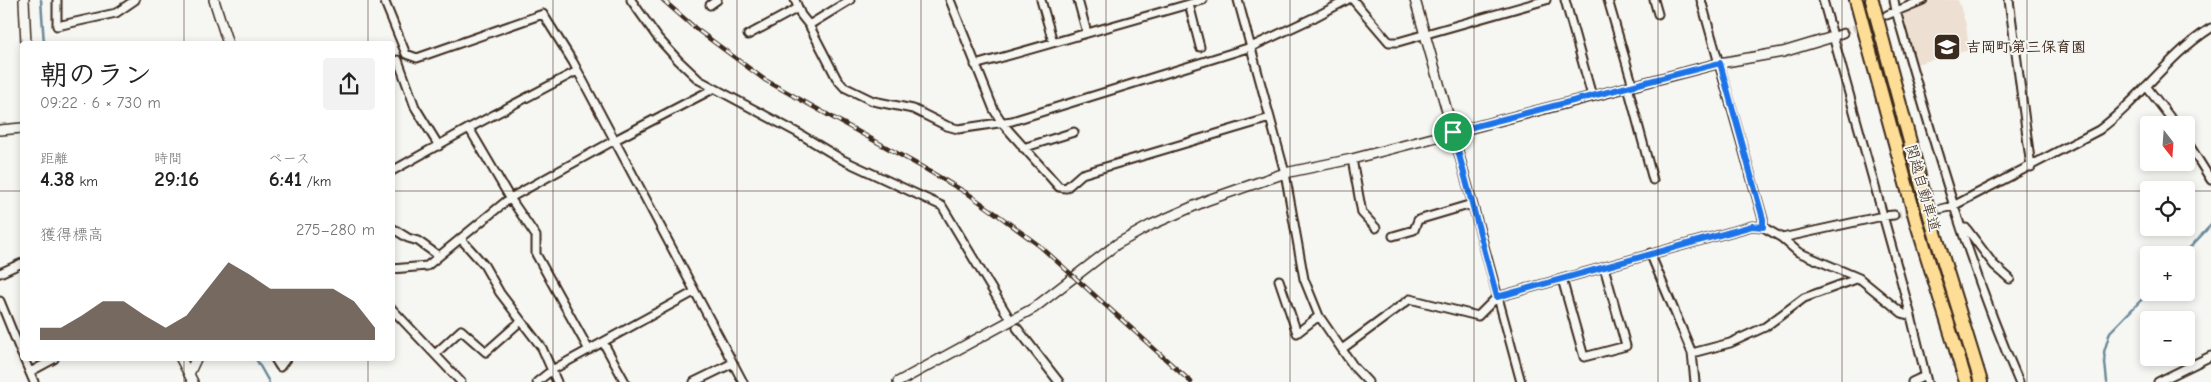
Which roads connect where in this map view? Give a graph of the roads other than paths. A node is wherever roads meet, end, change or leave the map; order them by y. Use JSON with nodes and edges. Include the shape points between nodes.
{"nodes":[{"id":1,"x":24,"y":0,"type":"edge"},
{"id":2,"x":57,"y":0,"type":"edge"},
{"id":3,"x":135,"y":0,"type":"edge"},
{"id":4,"x":214,"y":0,"type":"edge"},
{"id":5,"x":384,"y":0,"type":"edge"},
{"id":6,"x":631,"y":0,"type":"edge"},
{"id":7,"x":795,"y":0,"type":"edge"},
{"id":8,"x":850,"y":0,"type":"edge"},
{"id":9,"x":950,"y":0,"type":"edge"},
{"id":10,"x":1041,"y":0,"type":"edge"},
{"id":11,"x":1078,"y":0,"type":"edge"},
{"id":12,"x":1203,"y":0,"type":"edge"},
{"id":13,"x":1238,"y":0,"type":"edge"},
{"id":14,"x":1347,"y":0,"type":"edge"},
{"id":15,"x":1353,"y":0,"type":"edge"},
{"id":16,"x":1415,"y":0,"type":"edge"},
{"id":17,"x":1546,"y":0,"type":"edge"},
{"id":18,"x":1565,"y":0,"type":"edge"},
{"id":19,"x":1608,"y":0,"type":"edge"},
{"id":20,"x":1654,"y":0,"type":"edge"},
{"id":21,"x":1701,"y":0,"type":"edge"},
{"id":22,"x":1823,"y":0,"type":"edge"},
{"id":23,"x":1856,"y":0,"type":"edge"},
{"id":24,"x":1872,"y":0,"type":"edge"},
{"id":25,"x":1894,"y":0,"type":"edge"},
{"id":26,"x":1922,"y":0,"type":"edge"},
{"id":27,"x":2010,"y":0,"type":"edge"},
{"id":28,"x":1188,"y":4,"type":"junction"},
{"id":29,"x":798,"y":8,"type":"junction"},
{"id":30,"x":1896,"y":11,"type":"junction"},
{"id":31,"x":1658,"y":14,"type":"dead end"},
{"id":32,"x":1887,"y":15,"type":"tunnel mouth"},
{"id":33,"x":809,"y":25,"type":"junction"},
{"id":34,"x":2211,"y":28,"type":"edge"},
{"id":35,"x":1088,"y":33,"type":"junction"},
{"id":36,"x":1843,"y":33,"type":"tunnel mouth"},
{"id":37,"x":1425,"y":34,"type":"junction"},
{"id":38,"x":748,"y":35,"type":"dead end"},
{"id":39,"x":1833,"y":37,"type":"junction"},
{"id":40,"x":26,"y":41,"type":"edge"},
{"id":41,"x":227,"y":41,"type":"edge"},
{"id":42,"x":1053,"y":42,"type":"junction"},
{"id":43,"x":1200,"y":47,"type":"dead end"},
{"id":44,"x":1251,"y":47,"type":"junction"},
{"id":45,"x":406,"y":54,"type":"junction"},
{"id":46,"x":395,"y":61,"type":"edge"},
{"id":47,"x":1720,"y":63,"type":"junction"},
{"id":48,"x":975,"y":65,"type":"junction"},
{"id":49,"x":578,"y":71,"type":"junction"},
{"id":50,"x":1630,"y":86,"type":"junction"},
{"id":51,"x":2146,"y":86,"type":"junction"},
{"id":52,"x":714,"y":89,"type":"junction"},
{"id":53,"x":1592,"y":96,"type":"junction"},
{"id":54,"x":2169,"y":116,"type":"edge"},
{"id":55,"x":1270,"y":118,"type":"junction"},
{"id":56,"x":1003,"y":124,"type":"junction"},
{"id":57,"x":20,"y":128,"type":"edge"},
{"id":58,"x":469,"y":128,"type":"junction"},
{"id":59,"x":0,"y":130,"type":"edge"},
{"id":60,"x":1074,"y":132,"type":"dead end"},
{"id":61,"x":1453,"y":132,"type":"junction"},
{"id":62,"x":615,"y":140,"type":"junction"},
{"id":63,"x":439,"y":146,"type":"junction"},
{"id":64,"x":1023,"y":148,"type":"junction"},
{"id":65,"x":2195,"y":154,"type":"edge"},
{"id":66,"x":1352,"y":159,"type":"junction"},
{"id":67,"x":2031,"y":167,"type":"junction"},
{"id":68,"x":395,"y":169,"type":"edge"},
{"id":69,"x":1285,"y":173,"type":"junction"},
{"id":70,"x":1653,"y":180,"type":"dead end"},
{"id":71,"x":2211,"y":180,"type":"edge"},
{"id":72,"x":510,"y":198,"type":"junction"},
{"id":73,"x":1472,"y":204,"type":"junction"},
{"id":74,"x":1954,"y":206,"type":"junction"},
{"id":75,"x":1941,"y":209,"type":"tunnel mouth"},
{"id":76,"x":1894,"y":215,"type":"tunnel mouth"},
{"id":77,"x":1882,"y":216,"type":"junction"},
{"id":78,"x":1763,"y":227,"type":"junction"},
{"id":79,"x":1376,"y":228,"type":"dead end"},
{"id":80,"x":1961,"y":228,"type":"junction"},
{"id":81,"x":395,"y":230,"type":"edge"},
{"id":82,"x":1393,"y":236,"type":"dead end"},
{"id":83,"x":1782,"y":238,"type":"junction"},
{"id":84,"x":460,"y":239,"type":"junction"},
{"id":85,"x":1650,"y":253,"type":"junction"},
{"id":86,"x":439,"y":256,"type":"junction"},
{"id":87,"x":20,"y":264,"type":"edge"},
{"id":88,"x":1604,"y":266,"type":"junction"},
{"id":89,"x":395,"y":269,"type":"edge"},
{"id":90,"x":0,"y":273,"type":"edge"},
{"id":91,"x":1858,"y":278,"type":"junction"},
{"id":92,"x":1562,"y":279,"type":"junction"},
{"id":93,"x":1279,"y":280,"type":"dead end"},
{"id":94,"x":2010,"y":280,"type":"dead end"},
{"id":95,"x":694,"y":292,"type":"junction"},
{"id":96,"x":1497,"y":297,"type":"junction"},
{"id":97,"x":0,"y":301,"type":"edge"},
{"id":98,"x":395,"y":312,"type":"edge"},
{"id":99,"x":1008,"y":316,"type":"dead end"},
{"id":100,"x":1319,"y":316,"type":"junction"},
{"id":101,"x":1911,"y":316,"type":"junction"},
{"id":102,"x":521,"y":321,"type":"junction"},
{"id":103,"x":1017,"y":328,"type":"dead end"},
{"id":104,"x":603,"y":342,"type":"junction"},
{"id":105,"x":1342,"y":349,"type":"junction"},
{"id":106,"x":20,"y":350,"type":"edge"},
{"id":107,"x":589,"y":350,"type":"junction"},
{"id":108,"x":1692,"y":353,"type":"junction"},
{"id":109,"x":435,"y":354,"type":"junction"},
{"id":110,"x":2210,"y":358,"type":"edge"},
{"id":111,"x":25,"y":361,"type":"edge"},
{"id":112,"x":50,"y":361,"type":"edge"},
{"id":113,"x":182,"y":361,"type":"edge"},
{"id":114,"x":195,"y":361,"type":"edge"},
{"id":115,"x":276,"y":361,"type":"edge"},
{"id":116,"x":284,"y":361,"type":"edge"},
{"id":117,"x":733,"y":363,"type":"junction"},
{"id":118,"x":552,"y":370,"type":"junction"},
{"id":119,"x":30,"y":372,"type":"junction"},
{"id":120,"x":191,"y":378,"type":"edge"},
{"id":121,"x":1926,"y":379,"type":"edge"},
{"id":122,"x":34,"y":382,"type":"edge"},
{"id":123,"x":461,"y":382,"type":"edge"},
{"id":124,"x":537,"y":382,"type":"edge"},
{"id":125,"x":557,"y":382,"type":"edge"},
{"id":126,"x":625,"y":382,"type":"edge"},
{"id":127,"x":694,"y":382,"type":"edge"},
{"id":128,"x":743,"y":382,"type":"edge"},
{"id":129,"x":898,"y":382,"type":"edge"},
{"id":130,"x":1059,"y":382,"type":"edge"},
{"id":131,"x":1368,"y":382,"type":"edge"},
{"id":132,"x":1521,"y":382,"type":"edge"},
{"id":133,"x":1695,"y":382,"type":"edge"},
{"id":134,"x":1912,"y":382,"type":"edge"},
{"id":135,"x":1966,"y":382,"type":"edge"},
{"id":136,"x":1981,"y":382,"type":"edge"},
{"id":137,"x":2019,"y":382,"type":"edge"},
{"id":138,"x":2158,"y":382,"type":"edge"}],
"edges":[{"from":1,"to":40,"type":"street"},
{"from":2,"to":3,"type":"street","via":[[57,26],[116,13]]},
{"from":4,"to":41,"type":"street"},
{"from":5,"to":45,"type":"street"},
{"from":6,"to":52,"type":"street","via":[[678,60]]},
{"from":7,"to":29,"type":"street"},
{"from":8,"to":33,"type":"street"},
{"from":9,"to":48,"type":"street"},
{"from":10,"to":42,"type":"street"},
{"from":11,"to":35,"type":"street"},
{"from":12,"to":28,"type":"street"},
{"from":13,"to":44,"type":"street"},
{"from":14,"to":44,"type":"street"},
{"from":15,"to":37,"type":"street","via":[[1388,42]]},
{"from":16,"to":37,"type":"street"},
{"from":17,"to":37,"type":"street"},
{"from":18,"to":53,"type":"street"},
{"from":19,"to":50,"type":"street"},
{"from":20,"to":31,"type":"street"},
{"from":21,"to":47,"type":"street"},
{"from":22,"to":39,"type":"street"},
{"from":23,"to":135,"type":"highway","name":"関越自動車道","via":[[1916,224]]},
{"from":24,"to":136,"type":"highway","name":"関越自動車道","via":[[1931,220]]},
{"from":25,"to":30,"type":"street"},
{"from":26,"to":30,"type":"street"},
{"from":27,"to":67,"type":"street"},
{"from":28,"to":35,"type":"street"},
{"from":28,"to":43,"type":"street"},
{"from":29,"to":33,"type":"street"},
{"from":29,"to":38,"type":"street"},
{"from":30,"to":32,"type":"street"},
{"from":30,"to":74,"type":"street"},
{"from":33,"to":56,"type":"street","via":[[837,79],[851,92],[873,101],[914,109],[958,129]]},
{"from":34,"to":51,"type":"street","via":[[2183,48]]},
{"from":35,"to":42,"type":"street"},
{"from":36,"to":39,"type":"street"},
{"from":37,"to":61,"type":"street"},
{"from":39,"to":47,"type":"street","via":[[1783,52]]},
{"from":39,"to":77,"type":"street"},
{"from":42,"to":48,"type":"street"},
{"from":44,"to":55,"type":"street"},
{"from":44,"to":56,"type":"street"},
{"from":45,"to":46,"type":"street"},
{"from":45,"to":49,"type":"street","via":[[417,58],[543,14]]},
{"from":46,"to":63,"type":"street","via":[[415,107]]},
{"from":47,"to":50,"type":"street"},
{"from":47,"to":78,"type":"street"},
{"from":48,"to":56,"type":"street"},
{"from":49,"to":58,"type":"street"},
{"from":49,"to":62,"type":"street"},
{"from":50,"to":53,"type":"street"},
{"from":50,"to":70,"type":"street"},
{"from":51,"to":54,"type":"street"},
{"from":51,"to":67,"type":"street","via":[[2099,130]]},
{"from":52,"to":62,"type":"street"},
{"from":52,"to":99,"type":"street","via":[[843,160],[942,206]]},
{"from":53,"to":61,"type":"street"},
{"from":55,"to":64,"type":"street","via":[[1082,174],[1066,188],[1059,187]]},
{"from":55,"to":69,"type":"street"},
{"from":56,"to":64,"type":"street"},
{"from":57,"to":59,"type":"street"},
{"from":58,"to":63,"type":"street"},
{"from":58,"to":72,"type":"street"},
{"from":60,"to":64,"type":"street"},
{"from":61,"to":66,"type":"street"},
{"from":61,"to":73,"type":"street"},
{"from":62,"to":72,"type":"street"},
{"from":62,"to":95,"type":"street"},
{"from":63,"to":68,"type":"street"},
{"from":65,"to":71,"type":"street"},
{"from":66,"to":69,"type":"street"},
{"from":66,"to":79,"type":"street","via":[[1362,212]]},
{"from":67,"to":74,"type":"street"},
{"from":69,"to":100,"type":"street","via":[[1304,279]]},
{"from":69,"to":129,"type":"street","via":[[1208,200],[1151,225],[1117,244],[1034,308]]},
{"from":72,"to":84,"type":"street"},
{"from":72,"to":107,"type":"street","via":[[536,236],[536,254]]},
{"from":73,"to":82,"type":"street","via":[[1418,220],[1414,230]]},
{"from":73,"to":96,"type":"street"},
{"from":74,"to":75,"type":"street"},
{"from":74,"to":80,"type":"street"},
{"from":76,"to":77,"type":"street"},
{"from":77,"to":83,"type":"street"},
{"from":77,"to":101,"type":"street"},
{"from":78,"to":83,"type":"street"},
{"from":78,"to":85,"type":"street","via":[[1752,226]]},
{"from":80,"to":94,"type":"street","via":[[1966,228],[1994,265]]},
{"from":80,"to":137,"type":"street"},
{"from":81,"to":86,"type":"street"},
{"from":83,"to":91,"type":"street","via":[[1798,252]]},
{"from":84,"to":86,"type":"street"},
{"from":84,"to":102,"type":"street","via":[[484,265]]},
{"from":85,"to":88,"type":"street"},
{"from":85,"to":108,"type":"street"},
{"from":86,"to":89,"type":"street","via":[[427,266]]},
{"from":87,"to":90,"type":"street"},
{"from":88,"to":92,"type":"street"},
{"from":88,"to":92,"type":"street","via":[[1626,346],[1584,357]]},
{"from":91,"to":101,"type":"street","via":[[1902,313]]},
{"from":91,"to":108,"type":"street","via":[[1804,298],[1765,327],[1730,343]]},
{"from":92,"to":96,"type":"street"},
{"from":93,"to":100,"type":"street","via":[[1297,333]]},
{"from":95,"to":104,"type":"street"},
{"from":95,"to":117,"type":"street"},
{"from":96,"to":105,"type":"street","via":[[1478,316],[1410,299]]},
{"from":96,"to":132,"type":"street"},
{"from":97,"to":106,"type":"street"},
{"from":98,"to":109,"type":"street"},
{"from":100,"to":105,"type":"street"},
{"from":101,"to":121,"type":"street"},
{"from":102,"to":109,"type":"street","via":[[486,352],[461,330]]},
{"from":102,"to":118,"type":"street","via":[[542,348]]},
{"from":103,"to":130,"type":"street"},
{"from":104,"to":107,"type":"street"},
{"from":104,"to":126,"type":"street"},
{"from":105,"to":131,"type":"street"},
{"from":107,"to":118,"type":"street"},
{"from":108,"to":133,"type":"street"},
{"from":109,"to":123,"type":"street"},
{"from":110,"to":138,"type":"street"},
{"from":111,"to":119,"type":"street"},
{"from":112,"to":119,"type":"street"},
{"from":113,"to":120,"type":"street"},
{"from":114,"to":120,"type":"street"},
{"from":115,"to":116,"type":"street","via":[[280,367]]},
{"from":117,"to":127,"type":"street"},
{"from":117,"to":128,"type":"street"},
{"from":118,"to":124,"type":"street"},
{"from":118,"to":125,"type":"street"},
{"from":119,"to":122,"type":"street"},
{"from":121,"to":134,"type":"street"}]}
